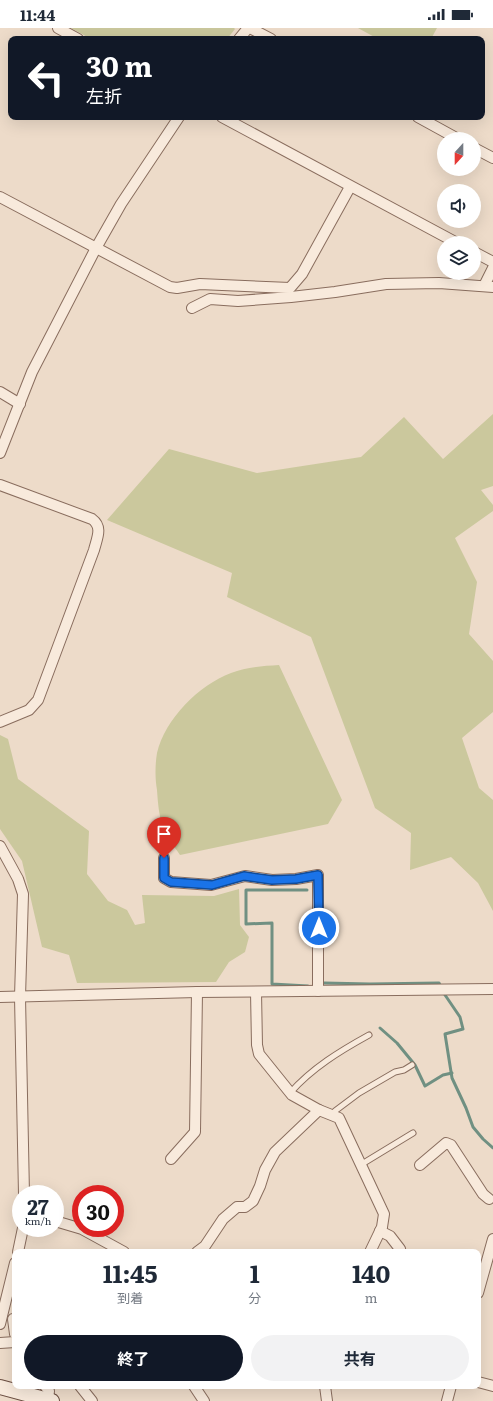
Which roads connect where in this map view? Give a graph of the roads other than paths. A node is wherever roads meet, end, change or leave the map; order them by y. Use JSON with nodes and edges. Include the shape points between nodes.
{"nodes":[{"id":1,"x":58,"y":28,"type":"edge"},
{"id":2,"x":249,"y":28,"type":"edge"},
{"id":3,"x":73,"y":36,"type":"edge"},
{"id":4,"x":242,"y":36,"type":"edge"},
{"id":5,"x":265,"y":36,"type":"edge"},
{"id":6,"x":177,"y":120,"type":"edge"},
{"id":7,"x":227,"y":120,"type":"edge"},
{"id":8,"x":423,"y":120,"type":"edge"},
{"id":9,"x":445,"y":132,"type":"edge"},
{"id":10,"x":481,"y":152,"type":"edge"},
{"id":11,"x":493,"y":158,"type":"edge"},
{"id":12,"x":350,"y":187,"type":"junction"},
{"id":13,"x":0,"y":197,"type":"edge"},
{"id":14,"x":444,"y":236,"type":"edge"},
{"id":15,"x":96,"y":248,"type":"junction"},
{"id":16,"x":481,"y":256,"type":"edge"},
{"id":17,"x":493,"y":262,"type":"edge"},
{"id":18,"x":493,"y":268,"type":"edge"},
{"id":19,"x":488,"y":286,"type":"edge"},
{"id":20,"x":192,"y":308,"type":"dead end"},
{"id":21,"x":0,"y":392,"type":"edge"},
{"id":22,"x":20,"y":404,"type":"junction"},
{"id":23,"x":0,"y":453,"type":"edge"},
{"id":24,"x":0,"y":485,"type":"edge"},
{"id":25,"x":0,"y":722,"type":"edge"},
{"id":26,"x":0,"y":846,"type":"edge"},
{"id":27,"x":164,"y":858,"type":"dead end"},
{"id":28,"x":493,"y":988,"type":"edge"},
{"id":29,"x":318,"y":991,"type":"junction"},
{"id":30,"x":197,"y":992,"type":"junction"},
{"id":31,"x":256,"y":992,"type":"junction"},
{"id":32,"x":0,"y":997,"type":"edge"},
{"id":33,"x":20,"y":997,"type":"junction"},
{"id":34,"x":369,"y":1035,"type":"dead end"},
{"id":35,"x":412,"y":1065,"type":"dead end"},
{"id":36,"x":290,"y":1094,"type":"junction"},
{"id":37,"x":320,"y":1110,"type":"junction"},
{"id":38,"x":333,"y":1116,"type":"junction"},
{"id":39,"x":413,"y":1133,"type":"dead end"},
{"id":40,"x":171,"y":1159,"type":"dead end"},
{"id":41,"x":362,"y":1164,"type":"junction"},
{"id":42,"x":420,"y":1165,"type":"dead end"},
{"id":43,"x":24,"y":1185,"type":"edge"},
{"id":44,"x":492,"y":1201,"type":"edge"},
{"id":45,"x":64,"y":1224,"type":"edge"},
{"id":46,"x":380,"y":1231,"type":"junction"},
{"id":47,"x":21,"y":1237,"type":"edge"},
{"id":48,"x":493,"y":1239,"type":"edge"},
{"id":49,"x":19,"y":1249,"type":"edge"},
{"id":50,"x":119,"y":1249,"type":"edge"},
{"id":51,"x":202,"y":1249,"type":"edge"},
{"id":52,"x":371,"y":1249,"type":"edge"},
{"id":53,"x":400,"y":1249,"type":"edge"},
{"id":54,"x":12,"y":1275,"type":"edge"},
{"id":55,"x":481,"y":1282,"type":"edge"},
{"id":56,"x":0,"y":1324,"type":"edge"},
{"id":57,"x":12,"y":1342,"type":"edge"},
{"id":58,"x":0,"y":1343,"type":"edge"},
{"id":59,"x":481,"y":1383,"type":"edge"},
{"id":60,"x":493,"y":1386,"type":"edge"},
{"id":61,"x":0,"y":1387,"type":"edge"},
{"id":62,"x":47,"y":1389,"type":"edge"},
{"id":63,"x":82,"y":1389,"type":"edge"},
{"id":64,"x":196,"y":1389,"type":"edge"},
{"id":65,"x":325,"y":1389,"type":"edge"},
{"id":66,"x":450,"y":1389,"type":"edge"},
{"id":67,"x":50,"y":1400,"type":"edge"},
{"id":68,"x":92,"y":1401,"type":"edge"},
{"id":69,"x":204,"y":1401,"type":"edge"},
{"id":70,"x":327,"y":1401,"type":"edge"},
{"id":71,"x":446,"y":1401,"type":"edge"}],
"edges":[{"from":1,"to":3,"type":"street"},
{"from":2,"to":4,"type":"street"},
{"from":2,"to":5,"type":"street"},
{"from":6,"to":15,"type":"street","via":[[121,204]]},
{"from":7,"to":12,"type":"street"},
{"from":8,"to":9,"type":"street"},
{"from":10,"to":11,"type":"street"},
{"from":12,"to":14,"type":"street"},
{"from":12,"to":15,"type":"street","via":[[302,274],[290,288],[200,284],[170,287]]},
{"from":13,"to":15,"type":"street"},
{"from":15,"to":22,"type":"street","via":[[32,372]]},
{"from":16,"to":17,"type":"street"},
{"from":18,"to":19,"type":"street"},
{"from":19,"to":20,"type":"street","via":[[439,283],[386,284],[284,298],[238,301],[210,299]]},
{"from":21,"to":22,"type":"street"},
{"from":22,"to":23,"type":"street"},
{"from":24,"to":25,"type":"street","via":[[92,519],[99,530],[94,550],[38,700],[30,710]]},
{"from":26,"to":33,"type":"street","via":[[18,878],[23,894]]},
{"from":27,"to":29,"type":"street","via":[[164,878],[171,882],[212,885],[244,876],[272,880],[318,875]]},
{"from":28,"to":29,"type":"street"},
{"from":29,"to":31,"type":"street"},
{"from":30,"to":31,"type":"street"},
{"from":30,"to":33,"type":"street"},
{"from":30,"to":40,"type":"street","via":[[195,1132]]},
{"from":31,"to":36,"type":"street","via":[[259,1054]]},
{"from":32,"to":33,"type":"street"},
{"from":33,"to":43,"type":"street"},
{"from":34,"to":36,"type":"lane","via":[[315,1069]]},
{"from":35,"to":38,"type":"lane","via":[[359,1093],[335,1111]]},
{"from":36,"to":37,"type":"street"},
{"from":37,"to":38,"type":"street"},
{"from":37,"to":51,"type":"street","via":[[275,1152],[252,1201],[245,1207],[237,1207],[223,1219]]},
{"from":38,"to":41,"type":"street","via":[[339,1118]]},
{"from":39,"to":41,"type":"lane"},
{"from":41,"to":46,"type":"street","via":[[384,1214]]},
{"from":42,"to":44,"type":"street","via":[[446,1143],[451,1145],[483,1194]]},
{"from":45,"to":50,"type":"street","via":[[82,1229]]},
{"from":46,"to":52,"type":"street"},
{"from":46,"to":53,"type":"street","via":[[390,1236]]},
{"from":47,"to":49,"type":"street"},
{"from":48,"to":55,"type":"street"},
{"from":54,"to":56,"type":"street"},
{"from":57,"to":58,"type":"street"},
{"from":59,"to":60,"type":"street"},
{"from":61,"to":67,"type":"street"},
{"from":62,"to":67,"type":"street"},
{"from":63,"to":68,"type":"street"},
{"from":64,"to":69,"type":"street"},
{"from":65,"to":70,"type":"street"},
{"from":66,"to":71,"type":"street"}]}
